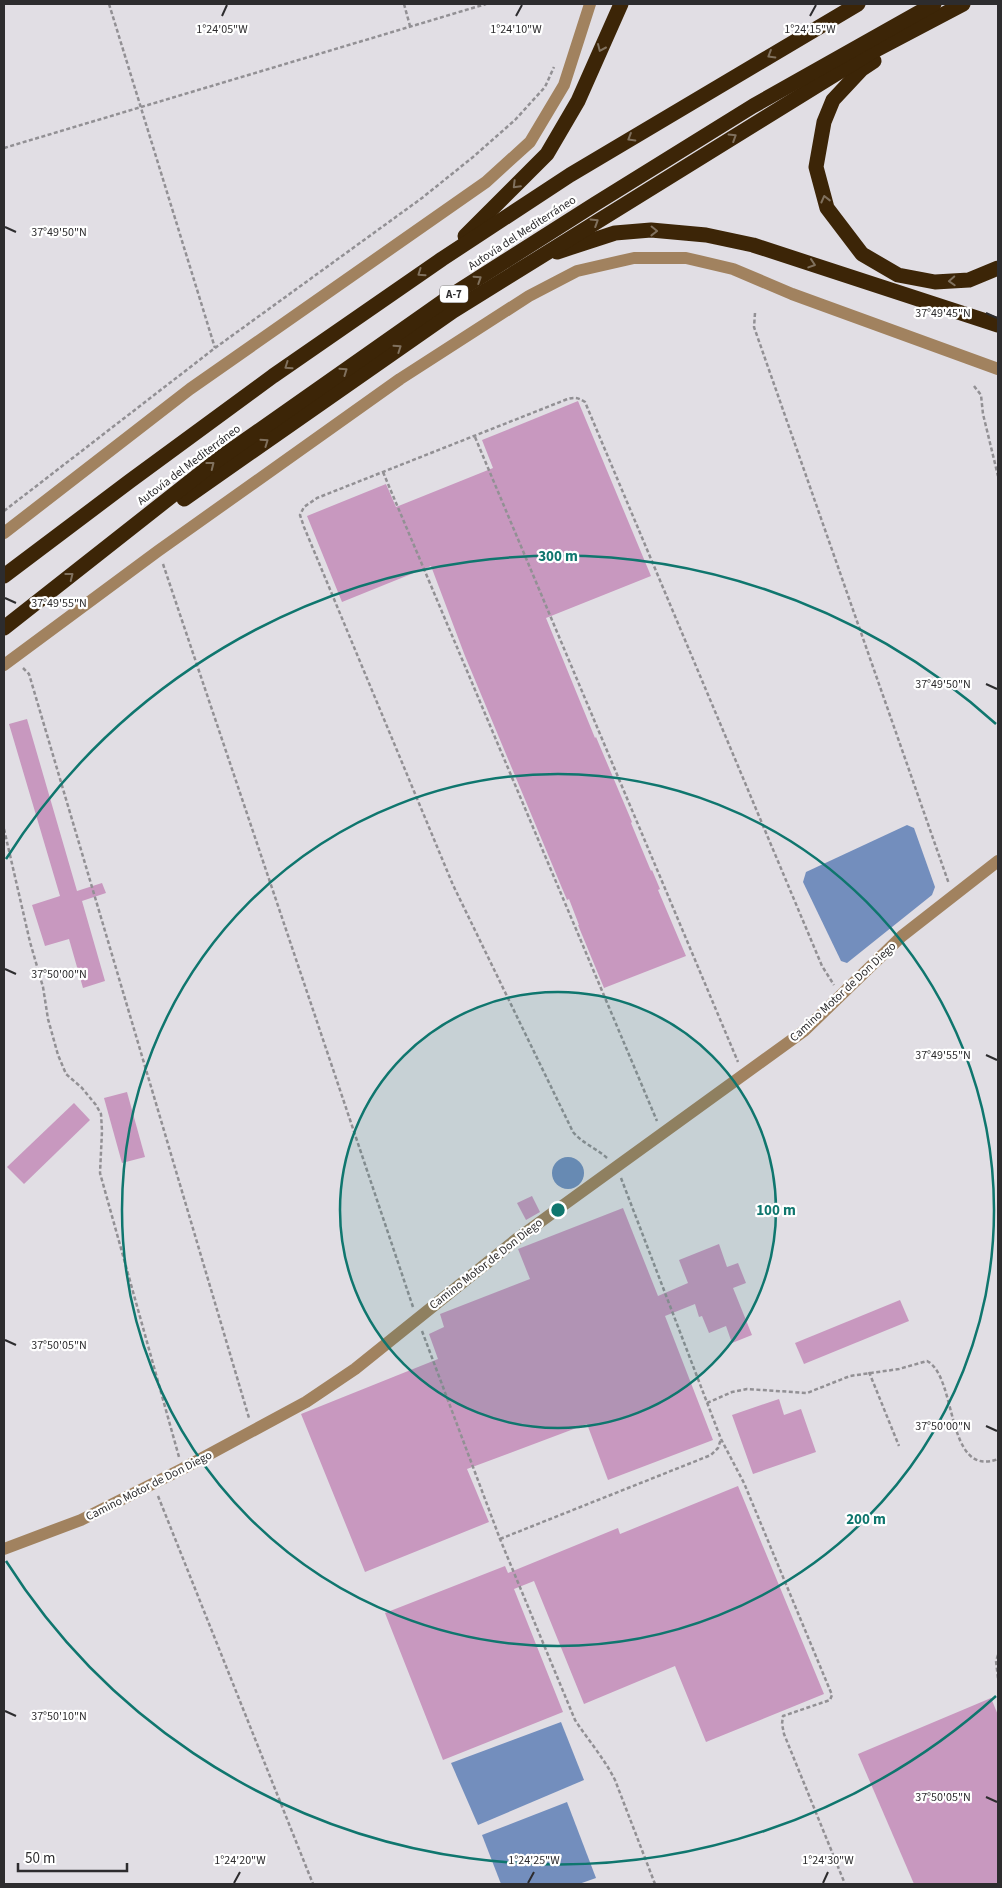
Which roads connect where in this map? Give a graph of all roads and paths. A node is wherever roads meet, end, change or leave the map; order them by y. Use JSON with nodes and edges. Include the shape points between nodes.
{"nodes":[{"id":1,"x":109,"y":4,"type":"edge"},
{"id":2,"x":404,"y":4,"type":"edge"},
{"id":3,"x":486,"y":4,"type":"edge"},
{"id":4,"x":590,"y":4,"type":"edge"},
{"id":5,"x":621,"y":4,"type":"edge"},
{"id":6,"x":858,"y":4,"type":"edge"},
{"id":7,"x":934,"y":4,"type":"edge"},
{"id":8,"x":962,"y":4,"type":"edge"},
{"id":9,"x":927,"y":23,"type":"junction"},
{"id":10,"x":410,"y":26,"type":"junction"},
{"id":11,"x":555,"y":65,"type":"dead end"},
{"id":12,"x":141,"y":107,"type":"junction"},
{"id":13,"x":4,"y":148,"type":"edge"},
{"id":14,"x":538,"y":257,"type":"junction"},
{"id":15,"x":442,"y":259,"type":"junction"},
{"id":16,"x":998,"y":268,"type":"edge"},
{"id":17,"x":755,"y":313,"type":"dead end"},
{"id":18,"x":998,"y":325,"type":"edge"},
{"id":19,"x":215,"y":348,"type":"junction"},
{"id":20,"x":998,"y":369,"type":"edge"},
{"id":21,"x":974,"y":386,"type":"dead end"},
{"id":22,"x":475,"y":437,"type":"junction"},
{"id":23,"x":383,"y":471,"type":"junction"},
{"id":24,"x":998,"y":476,"type":"edge"},
{"id":25,"x":4,"y":511,"type":"edge"},
{"id":26,"x":4,"y":534,"type":"edge"},
{"id":27,"x":108,"y":546,"type":"junction"},
{"id":28,"x":158,"y":551,"type":"junction"},
{"id":29,"x":4,"y":576,"type":"edge"},
{"id":30,"x":4,"y":628,"type":"edge"},
{"id":31,"x":14,"y":657,"type":"junction"},
{"id":32,"x":4,"y":666,"type":"edge"},
{"id":33,"x":4,"y":829,"type":"edge"},
{"id":34,"x":998,"y":861,"type":"edge"},
{"id":35,"x":953,"y":895,"type":"junction"},
{"id":36,"x":844,"y":994,"type":"junction"},
{"id":37,"x":744,"y":1076,"type":"junction"},
{"id":38,"x":663,"y":1134,"type":"junction"},
{"id":39,"x":616,"y":1167,"type":"junction"},
{"id":40,"x":417,"y":1319,"type":"junction"},
{"id":41,"x":869,"y":1372,"type":"junction"},
{"id":42,"x":707,"y":1403,"type":"junction"},
{"id":43,"x":253,"y":1431,"type":"junction"},
{"id":44,"x":721,"y":1439,"type":"junction"},
{"id":45,"x":899,"y":1446,"type":"dead end"},
{"id":46,"x":998,"y":1459,"type":"edge"},
{"id":47,"x":182,"y":1469,"type":"junction"},
{"id":48,"x":153,"y":1484,"type":"junction"},
{"id":49,"x":500,"y":1539,"type":"junction"},
{"id":50,"x":4,"y":1549,"type":"edge"},
{"id":51,"x":998,"y":1656,"type":"edge"},
{"id":52,"x":998,"y":1678,"type":"edge"},
{"id":53,"x":313,"y":1884,"type":"edge"},
{"id":54,"x":655,"y":1884,"type":"edge"},
{"id":55,"x":845,"y":1884,"type":"edge"}],
"edges":[{"from":1,"to":12,"type":"path"},
{"from":2,"to":10,"type":"path"},
{"from":3,"to":10,"type":"path"},
{"from":4,"to":26,"type":"street","via":[[564,85],[530,142],[516,156],[486,182],[190,389]]},
{"from":5,"to":15,"type":"highway","one_way":true,"via":[[578,101],[547,154]]},
{"from":6,"to":15,"type":"highway","name":"Autovía del Mediterráneo","one_way":true,"via":[[570,175]]},
{"from":27,"to":7,"type":"highway","name":"Autovía del Mediterráneo","number":"A-7","one_way":true,"via":[[220,458],[455,293],[753,106]]},
{"from":8,"to":9,"type":"highway"},
{"from":14,"to":9,"type":"highway","one_way":true,"via":[[868,54]]},
{"from":16,"to":9,"type":"highway","one_way":true,"via":[[968,280],[935,282],[898,274],[862,254],[827,208],[816,166],[824,122],[833,100],[862,69]]},
{"from":10,"to":12,"type":"path"},
{"from":11,"to":19,"type":"path","via":[[545,87],[473,158]]},
{"from":12,"to":13,"type":"path"},
{"from":12,"to":19,"type":"path"},
{"from":14,"to":18,"type":"highway","one_way":true,"via":[[616,233],[652,230],[706,235],[753,245]]},
{"from":27,"to":14,"type":"highway","one_way":true,"via":[[164,513],[437,322]]},
{"from":15,"to":29,"type":"highway","name":"Autovía del Mediterráneo","one_way":true,"via":[[265,382]]},
{"from":17,"to":35,"type":"path","via":[[754,326]]},
{"from":19,"to":25,"type":"path"},
{"from":20,"to":28,"type":"street","via":[[792,294],[733,269],[686,258],[634,258],[577,271],[530,296],[400,379]]},
{"from":21,"to":24,"type":"path","via":[[981,395]]},
{"from":22,"to":23,"type":"path"},
{"from":22,"to":36,"type":"path","via":[[573,397],[585,402],[822,966]]},
{"from":22,"to":37,"type":"path"},
{"from":23,"to":38,"type":"path"},
{"from":23,"to":39,"type":"path","via":[[317,498],[304,507],[300,515],[304,527],[453,885],[568,1123],[580,1140],[599,1150]]},
{"from":30,"to":27,"type":"highway","name":"Autovía del Mediterráneo","number":"A-7","one_way":true},
{"from":28,"to":31,"type":"street"},
{"from":28,"to":40,"type":"path"},
{"from":31,"to":32,"type":"street"},
{"from":31,"to":43,"type":"path","via":[[30,674]]},
{"from":33,"to":47,"type":"path","via":[[58,1055],[66,1074],[82,1088],[101,1114],[100,1173]]},
{"from":34,"to":35,"type":"street","name":"Camino Motor de Don Diego"},
{"from":35,"to":36,"type":"street","name":"Camino Motor de Don Diego","via":[[902,936]]},
{"from":36,"to":37,"type":"street","name":"Camino Motor de Don Diego","via":[[804,1032]]},
{"from":37,"to":38,"type":"street","name":"Camino Motor de Don Diego"},
{"from":38,"to":39,"type":"street","name":"Camino Motor de Don Diego"},
{"from":39,"to":40,"type":"street","name":"Camino Motor de Don Diego","via":[[518,1238]]},
{"from":39,"to":42,"type":"path"},
{"from":40,"to":43,"type":"street","name":"Camino Motor de Don Diego","via":[[355,1369],[306,1402]]},
{"from":40,"to":49,"type":"path"},
{"from":41,"to":42,"type":"path","via":[[807,1393],[746,1389]]},
{"from":41,"to":45,"type":"path"},
{"from":41,"to":46,"type":"path","via":[[899,1369],[927,1361],[932,1363],[940,1377],[964,1448],[979,1461]]},
{"from":42,"to":44,"type":"path"},
{"from":43,"to":47,"type":"street","name":"Camino Motor de Don Diego"},
{"from":44,"to":49,"type":"path","via":[[711,1455]]},
{"from":44,"to":55,"type":"path","via":[[744,1483],[832,1695],[830,1700],[783,1716],[782,1724]]},
{"from":47,"to":48,"type":"street","name":"Camino Motor de Don Diego"},
{"from":48,"to":50,"type":"street","name":"Camino Motor de Don Diego","via":[[81,1520]]},
{"from":48,"to":53,"type":"path"},
{"from":49,"to":54,"type":"path","via":[[575,1720],[615,1780]]},
{"from":51,"to":52,"type":"path"}]}
